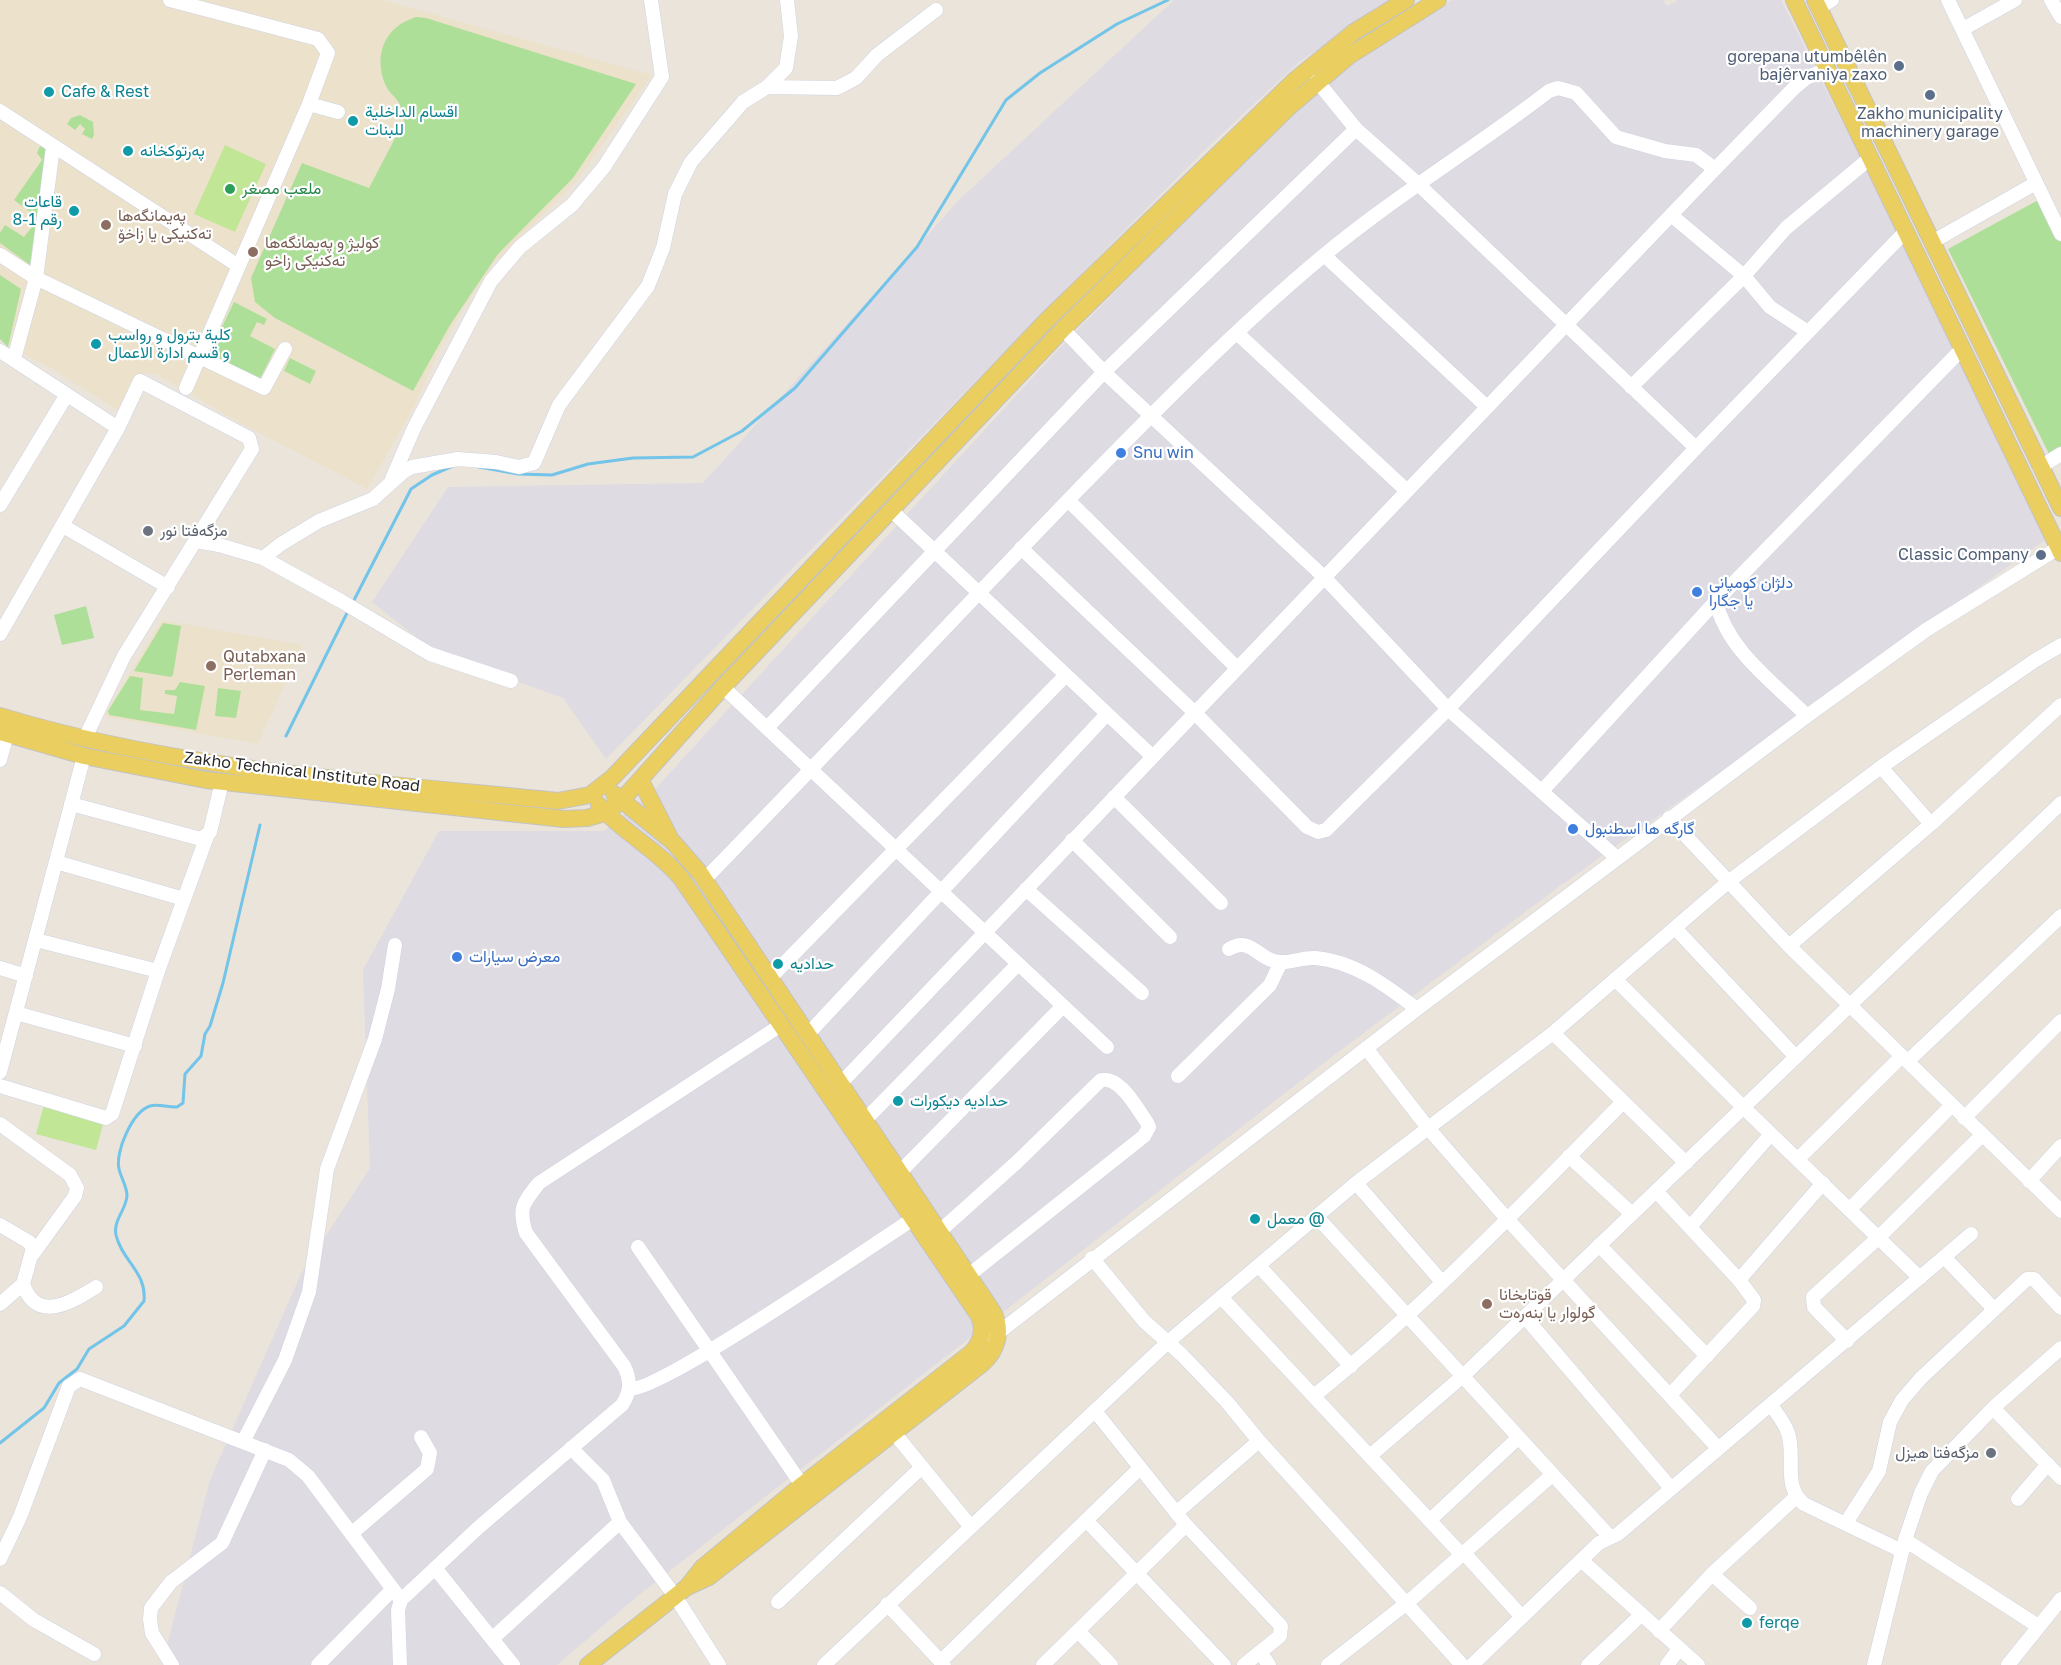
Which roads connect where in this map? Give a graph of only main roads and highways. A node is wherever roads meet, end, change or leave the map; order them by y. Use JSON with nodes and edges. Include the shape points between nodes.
{"nodes":[{"id":1,"x":1406,"y":0,"type":"edge"},
{"id":2,"x":1438,"y":0,"type":"edge"},
{"id":3,"x":1794,"y":0,"type":"edge"},
{"id":4,"x":1822,"y":3,"type":"edge"},
{"id":5,"x":2061,"y":508,"type":"edge"},
{"id":6,"x":2060,"y":551,"type":"edge"},
{"id":7,"x":0,"y":716,"type":"edge"},
{"id":8,"x":3,"y":733,"type":"edge"},
{"id":9,"x":641,"y":781,"type":"junction"},
{"id":10,"x":597,"y":790,"type":"junction"},
{"id":11,"x":621,"y":801,"type":"junction"},
{"id":12,"x":605,"y":813,"type":"junction"},
{"id":13,"x":673,"y":842,"type":"junction"},
{"id":14,"x":657,"y":854,"type":"junction"},
{"id":15,"x":990,"y":1334,"type":"junction"},
{"id":16,"x":681,"y":1592,"type":"junction"},
{"id":17,"x":588,"y":1665,"type":"edge"}],
"edges":[{"from":1,"to":10,"type":"main road","via":[[1348,37],[1295,80],[1047,320]]},
{"from":2,"to":9,"type":"main road","via":[[1366,44],[1317,81],[1063,329],[723,687]]},
{"from":3,"to":6,"type":"main road"},
{"from":4,"to":5,"type":"main road"},
{"from":7,"to":10,"type":"main road","name":"Zakho Technical Institute Road","via":[[85,738],[256,770],[558,801]]},
{"from":8,"to":12,"type":"main road","via":[[84,756],[222,782],[564,819]]},
{"from":9,"to":11,"type":"main road"},
{"from":9,"to":13,"type":"main road"},
{"from":10,"to":11,"type":"main road"},
{"from":10,"to":12,"type":"main road"},
{"from":11,"to":12,"type":"main road"},
{"from":11,"to":13,"type":"main road"},
{"from":12,"to":14,"type":"main road"},
{"from":13,"to":14,"type":"main road"},
{"from":13,"to":15,"type":"main road","via":[[705,880],[993,1312]]},
{"from":14,"to":15,"type":"main road","via":[[681,878]]},
{"from":15,"to":16,"type":"main road","via":[[702,1568]]},
{"from":15,"to":16,"type":"main road","via":[[996,1346],[987,1360],[704,1581]]},
{"from":16,"to":17,"type":"main road"}]}
